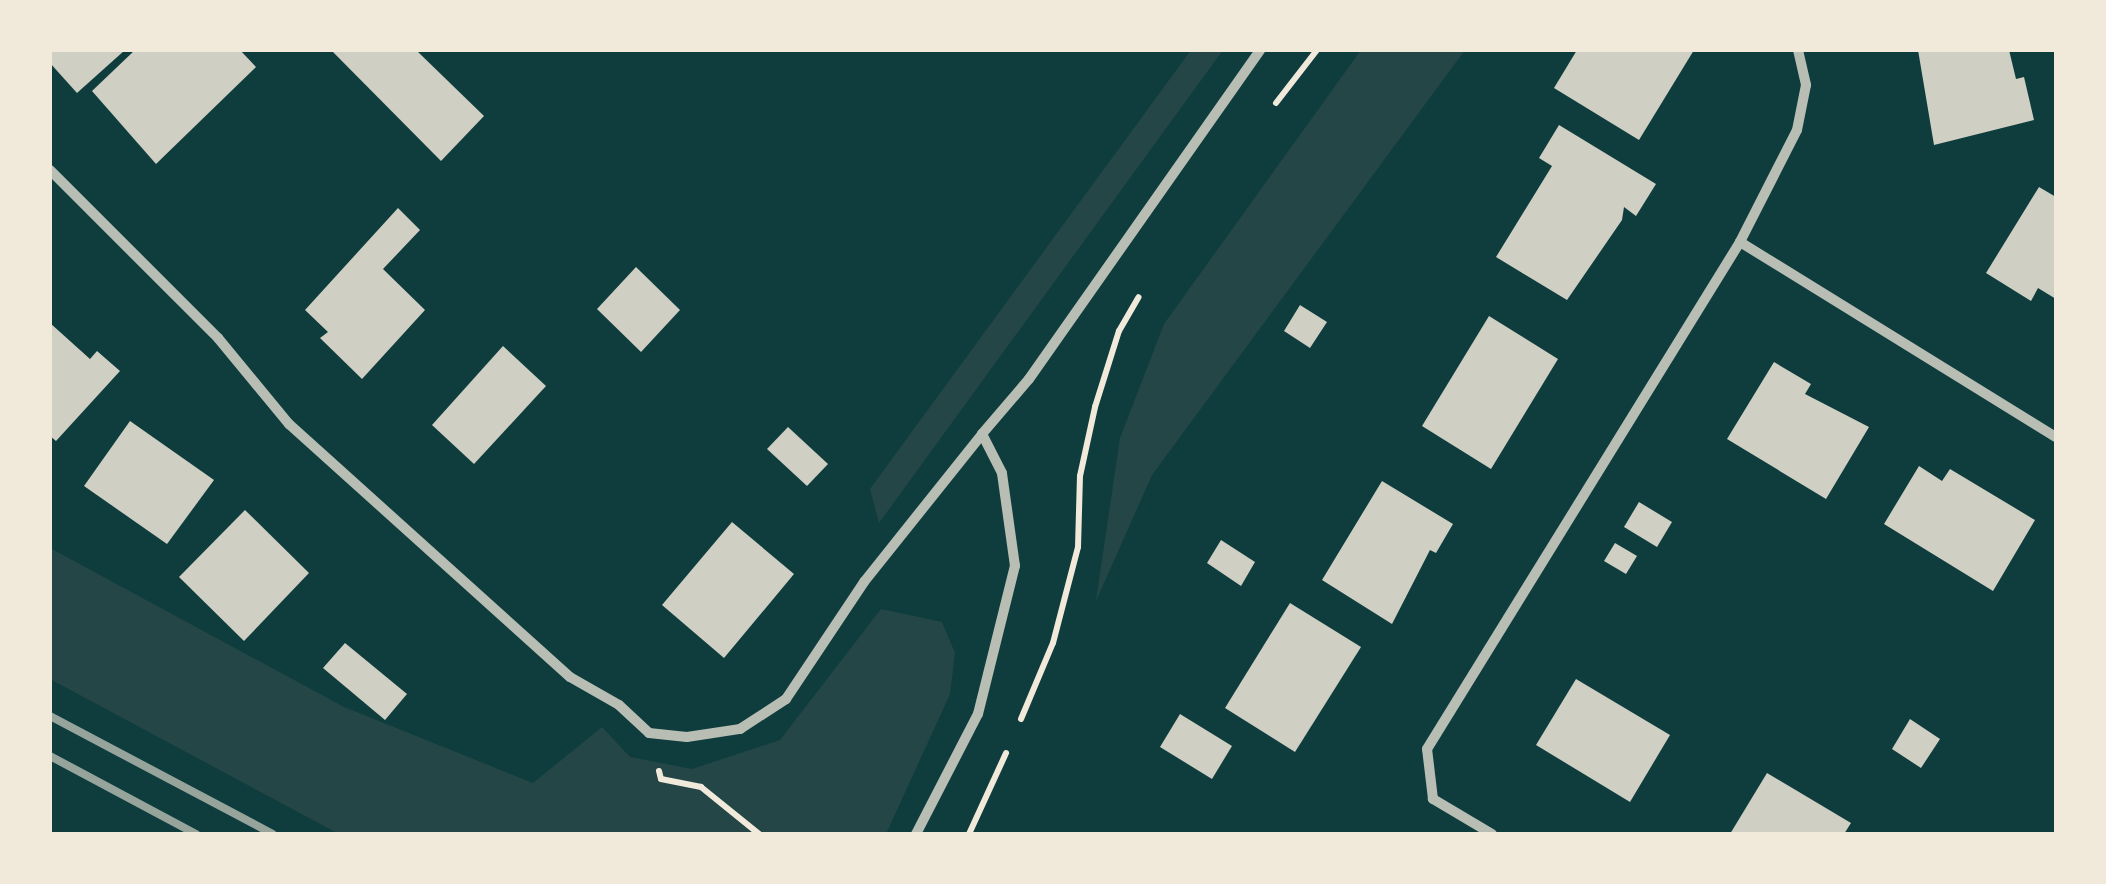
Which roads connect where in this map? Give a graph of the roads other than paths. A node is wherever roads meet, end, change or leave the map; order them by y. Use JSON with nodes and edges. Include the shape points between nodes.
{"nodes":[{"id":1,"x":1260,"y":50,"type":"edge"},
{"id":2,"x":1798,"y":50,"type":"edge"},
{"id":3,"x":50,"y":170,"type":"edge"},
{"id":4,"x":1740,"y":242,"type":"junction"},
{"id":5,"x":982,"y":434,"type":"junction"},
{"id":6,"x":2056,"y":437,"type":"edge"},
{"id":7,"x":916,"y":834,"type":"edge"},
{"id":8,"x":1492,"y":834,"type":"edge"}],
"edges":[{"from":1,"to":5,"type":"street","via":[[1029,379]]},
{"from":2,"to":4,"type":"street","via":[[1806,85],[1798,130]]},
{"from":3,"to":5,"type":"street","via":[[218,338],[289,424],[570,677],[619,705],[649,732],[687,737],[740,730],[786,699],[864,582]]},
{"from":4,"to":6,"type":"street"},
{"from":4,"to":8,"type":"street","via":[[1427,750],[1434,798]]},
{"from":5,"to":7,"type":"street","via":[[1002,473],[1015,566],[978,714]]}]}
